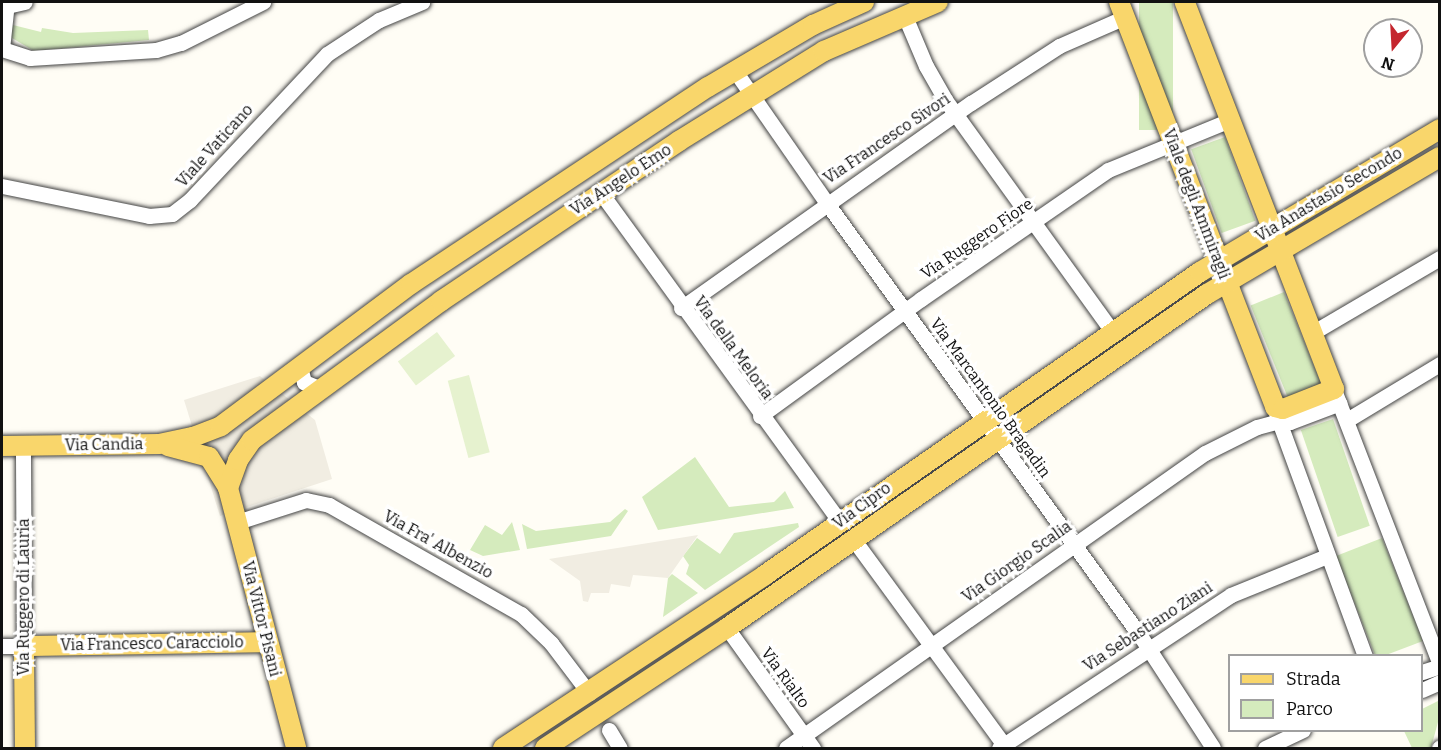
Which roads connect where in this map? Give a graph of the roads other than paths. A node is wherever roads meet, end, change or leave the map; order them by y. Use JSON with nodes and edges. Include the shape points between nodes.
{"nodes":[{"id":1,"x":25,"y":2,"type":"edge"},
{"id":2,"x":263,"y":2,"type":"edge"},
{"id":3,"x":422,"y":2,"type":"edge"},
{"id":4,"x":864,"y":2,"type":"edge"},
{"id":5,"x":938,"y":2,"type":"edge"},
{"id":6,"x":1185,"y":2,"type":"edge"},
{"id":7,"x":7,"y":4,"type":"edge"},
{"id":8,"x":1122,"y":9,"type":"edge"},
{"id":9,"x":904,"y":14,"type":"junction"},
{"id":10,"x":2,"y":49,"type":"edge"},
{"id":11,"x":735,"y":71,"type":"junction"},
{"id":12,"x":751,"y":97,"type":"junction"},
{"id":13,"x":956,"y":113,"type":"junction"},
{"id":14,"x":1230,"y":120,"type":"junction"},
{"id":15,"x":1440,"y":129,"type":"edge"},
{"id":16,"x":1173,"y":143,"type":"junction"},
{"id":17,"x":1440,"y":157,"type":"edge"},
{"id":18,"x":2,"y":186,"type":"edge"},
{"id":19,"x":601,"y":193,"type":"junction"},
{"id":20,"x":826,"y":202,"type":"junction"},
{"id":21,"x":1034,"y":221,"type":"junction"},
{"id":22,"x":1272,"y":230,"type":"junction"},
{"id":23,"x":1280,"y":252,"type":"junction"},
{"id":24,"x":1440,"y":258,"type":"edge"},
{"id":25,"x":1218,"y":260,"type":"junction"},
{"id":26,"x":1226,"y":283,"type":"junction"},
{"id":27,"x":681,"y":308,"type":"junction"},
{"id":28,"x":904,"y":310,"type":"junction"},
{"id":29,"x":1112,"y":331,"type":"junction"},
{"id":30,"x":1312,"y":333,"type":"junction"},
{"id":31,"x":1440,"y":364,"type":"edge"},
{"id":32,"x":300,"y":367,"type":"junction"},
{"id":33,"x":321,"y":389,"type":"junction"},
{"id":34,"x":1337,"y":396,"type":"junction"},
{"id":35,"x":1277,"y":414,"type":"junction"},
{"id":36,"x":760,"y":416,"type":"junction"},
{"id":37,"x":984,"y":420,"type":"junction"},
{"id":38,"x":1347,"y":420,"type":"junction"},
{"id":39,"x":206,"y":432,"type":"joint"},
{"id":40,"x":996,"y":438,"type":"junction"},
{"id":41,"x":159,"y":444,"type":"junction"},
{"id":42,"x":2,"y":446,"type":"edge"},
{"id":43,"x":23,"y":446,"type":"junction"},
{"id":44,"x":228,"y":488,"type":"junction"},
{"id":45,"x":237,"y":522,"type":"junction"},
{"id":46,"x":840,"y":522,"type":"junction"},
{"id":47,"x":854,"y":540,"type":"junction"},
{"id":48,"x":1073,"y":543,"type":"junction"},
{"id":49,"x":1327,"y":556,"type":"junction"},
{"id":50,"x":727,"y":628,"type":"junction"},
{"id":51,"x":266,"y":642,"type":"junction"},
{"id":52,"x":2,"y":646,"type":"edge"},
{"id":53,"x":24,"y":646,"type":"junction"},
{"id":54,"x":929,"y":646,"type":"junction"},
{"id":55,"x":1148,"y":648,"type":"junction"},
{"id":56,"x":1364,"y":654,"type":"edge"},
{"id":57,"x":1440,"y":665,"type":"edge"},
{"id":58,"x":1423,"y":672,"type":"edge"},
{"id":59,"x":1440,"y":682,"type":"edge"},
{"id":60,"x":1423,"y":690,"type":"edge"},
{"id":61,"x":589,"y":693,"type":"junction"},
{"id":62,"x":609,"y":730,"type":"dead end"},
{"id":63,"x":1299,"y":732,"type":"edge"},
{"id":64,"x":803,"y":735,"type":"junction"},
{"id":65,"x":1003,"y":747,"type":"edge"},
{"id":66,"x":25,"y":748,"type":"edge"},
{"id":67,"x":296,"y":748,"type":"edge"},
{"id":68,"x":503,"y":748,"type":"edge"},
{"id":69,"x":545,"y":748,"type":"edge"},
{"id":70,"x":620,"y":748,"type":"edge"},
{"id":71,"x":786,"y":748,"type":"edge"},
{"id":72,"x":813,"y":748,"type":"edge"},
{"id":73,"x":1213,"y":748,"type":"edge"},
{"id":74,"x":1265,"y":748,"type":"edge"}],
"edges":[{"from":1,"to":7,"type":"street"},
{"from":2,"to":10,"type":"street","via":[[181,43],[156,50],[30,58]]},
{"from":3,"to":18,"type":"street","name":"Viale Vaticano","via":[[379,20],[327,54],[190,200],[172,214],[149,216]]},
{"from":4,"to":11,"type":"main road","name":"Via Angelo Emo","via":[[813,25]]},
{"from":5,"to":9,"type":"main road","name":"Via Angelo Emo"},
{"from":6,"to":14,"type":"main road"},
{"from":7,"to":10,"type":"street"},
{"from":8,"to":13,"type":"street","name":"Via Francesco Sivori"},
{"from":8,"to":16,"type":"main road","name":"Viale degli Ammiragli"},
{"from":9,"to":12,"type":"main road","name":"Via Angelo Emo","via":[[824,51]]},
{"from":9,"to":13,"type":"street","via":[[926,66]]},
{"from":11,"to":12,"type":"street","name":"Via Marcantonio Bragadin"},
{"from":11,"to":32,"type":"main road","name":"Via Angelo Emo","via":[[411,284]]},
{"from":12,"to":19,"type":"main road","name":"Via Angelo Emo"},
{"from":12,"to":20,"type":"street","name":"Via Marcantonio Bragadin"},
{"from":13,"to":20,"type":"street","name":"Via Francesco Sivori"},
{"from":13,"to":21,"type":"street"},
{"from":14,"to":16,"type":"street","name":"Via Ruggero Fiore"},
{"from":14,"to":22,"type":"main road"},
{"from":15,"to":22,"type":"main road","name":"Via Anastasio Secondo"},
{"from":16,"to":21,"type":"street","name":"Via Ruggero Fiore","via":[[1108,170]]},
{"from":16,"to":25,"type":"main road","name":"Viale degli Ammiragli"},
{"from":17,"to":23,"type":"main road","name":"Via Anastasio Secondo"},
{"from":19,"to":27,"type":"street","name":"Via della Meloria"},
{"from":19,"to":33,"type":"main road","name":"Via Angelo Emo","via":[[441,301]]},
{"from":20,"to":27,"type":"street","name":"Via Francesco Sivori"},
{"from":20,"to":28,"type":"street","name":"Via Marcantonio Bragadin"},
{"from":21,"to":28,"type":"street","name":"Via Ruggero Fiore"},
{"from":21,"to":29,"type":"street"},
{"from":22,"to":23,"type":"main road"},
{"from":22,"to":25,"type":"main road","name":"Via Anastasio Secondo"},
{"from":23,"to":26,"type":"main road","name":"Via Anastasio Secondo"},
{"from":23,"to":30,"type":"main road"},
{"from":24,"to":30,"type":"street"},
{"from":25,"to":26,"type":"main road","name":"Viale degli Ammiragli"},
{"from":25,"to":29,"type":"main road","name":"Via Cipro"},
{"from":26,"to":35,"type":"main road","name":"Viale degli Ammiragli"},
{"from":26,"to":40,"type":"main road","name":"Via Cipro"},
{"from":27,"to":36,"type":"street","name":"Via della Meloria"},
{"from":28,"to":36,"type":"street","name":"Via Ruggero Fiore"},
{"from":28,"to":37,"type":"street","name":"Via Marcantonio Bragadin"},
{"from":29,"to":37,"type":"main road","name":"Via Cipro"},
{"from":30,"to":34,"type":"main road"},
{"from":31,"to":38,"type":"street"},
{"from":32,"to":33,"type":"street","via":[[304,382]]},
{"from":32,"to":39,"type":"main road","name":"Via Angelo Emo","via":[[235,417]]},
{"from":33,"to":44,"type":"main road","name":"Via Angelo Emo","via":[[252,440],[238,460]]},
{"from":34,"to":35,"type":"main road"},
{"from":34,"to":38,"type":"street"},
{"from":35,"to":48,"type":"street","name":"Via Giorgio Scalia","via":[[1205,453]]},
{"from":35,"to":49,"type":"street","name":"Viale degli Ammiragli"},
{"from":36,"to":46,"type":"street","name":"Via della Meloria"},
{"from":37,"to":40,"type":"street","name":"Via Marcantonio Bragadin"},
{"from":37,"to":46,"type":"main road","name":"Via Cipro"},
{"from":38,"to":57,"type":"street"},
{"from":39,"to":41,"type":"main road","name":"Via Candia"},
{"from":40,"to":47,"type":"main road","name":"Via Cipro"},
{"from":40,"to":48,"type":"street","name":"Via Marcantonio Bragadin"},
{"from":41,"to":43,"type":"main road","name":"Via Candia"},
{"from":41,"to":44,"type":"main road","name":"Via Vittor Pisani","via":[[209,457]]},
{"from":42,"to":43,"type":"main road","name":"Via Candia"},
{"from":43,"to":53,"type":"street","name":"Via Ruggero di Lauria"},
{"from":44,"to":45,"type":"main road","name":"Via Vittor Pisani"},
{"from":45,"to":51,"type":"main road","name":"Via Vittor Pisani"},
{"from":45,"to":61,"type":"street","name":"Via Fra' Albenzio","via":[[306,500],[329,505],[521,614],[556,648]]},
{"from":46,"to":61,"type":"main road","name":"Via Cipro"},
{"from":47,"to":50,"type":"main road","name":"Via Cipro"},
{"from":47,"to":54,"type":"street"},
{"from":48,"to":54,"type":"street","name":"Via Giorgio Scalia"},
{"from":48,"to":55,"type":"street","name":"Via Marcantonio Bragadin"},
{"from":49,"to":55,"type":"street","name":"Via Sebastiano Ziani","via":[[1254,582]]},
{"from":49,"to":56,"type":"street","name":"Viale degli Ammiragli"},
{"from":50,"to":64,"type":"street","name":"Via Rialto"},
{"from":50,"to":69,"type":"main road","name":"Via Cipro"},
{"from":51,"to":53,"type":"main road","name":"Via Francesco Caracciolo"},
{"from":51,"to":67,"type":"main road","name":"Via Vittor Pisani"},
{"from":52,"to":53,"type":"street","name":"Via Francesco Caracciolo"},
{"from":53,"to":66,"type":"main road","name":"Via Ruggero di Lauria"},
{"from":54,"to":64,"type":"street","name":"Via Giorgio Scalia"},
{"from":54,"to":65,"type":"street"},
{"from":55,"to":65,"type":"street","name":"Via Sebastiano Ziani"},
{"from":55,"to":73,"type":"street","name":"Via Marcantonio Bragadin"},
{"from":57,"to":58,"type":"street"},
{"from":59,"to":60,"type":"street"},
{"from":61,"to":68,"type":"main road","name":"Via Cipro"},
{"from":62,"to":70,"type":"street"},
{"from":63,"to":74,"type":"street"},
{"from":64,"to":71,"type":"street","name":"Via Giorgio Scalia"},
{"from":64,"to":72,"type":"street","name":"Via Rialto"}]}
